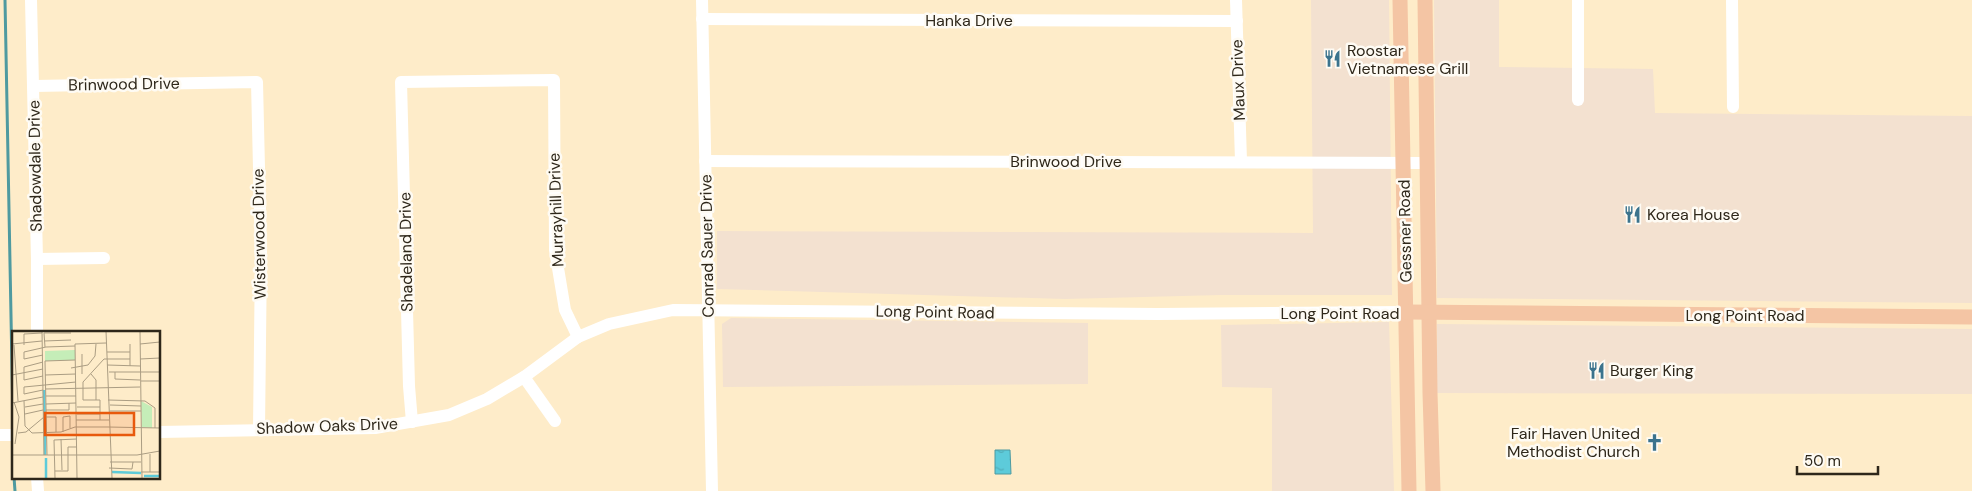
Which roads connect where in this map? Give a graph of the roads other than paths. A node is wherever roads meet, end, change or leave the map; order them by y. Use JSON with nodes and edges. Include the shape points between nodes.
{"nodes":[{"id":1,"x":31,"y":0,"type":"edge"},
{"id":2,"x":702,"y":0,"type":"edge"},
{"id":3,"x":1236,"y":0,"type":"edge"},
{"id":4,"x":1400,"y":0,"type":"edge"},
{"id":5,"x":1425,"y":0,"type":"edge"},
{"id":6,"x":1578,"y":0,"type":"edge"},
{"id":7,"x":1732,"y":0,"type":"edge"},
{"id":8,"x":702,"y":19,"type":"junction"},
{"id":9,"x":1237,"y":21,"type":"junction"},
{"id":10,"x":401,"y":82,"type":"joint"},
{"id":11,"x":214,"y":83,"type":"joint"},
{"id":12,"x":34,"y":86,"type":"junction"},
{"id":13,"x":1578,"y":100,"type":"dead end"},
{"id":14,"x":1733,"y":107,"type":"dead end"},
{"id":15,"x":705,"y":161,"type":"junction"},
{"id":16,"x":1240,"y":161,"type":"junction"},
{"id":17,"x":1403,"y":162,"type":"junction"},
{"id":18,"x":1426,"y":163,"type":"junction"},
{"id":19,"x":104,"y":258,"type":"dead end"},
{"id":20,"x":37,"y":259,"type":"junction"},
{"id":21,"x":708,"y":310,"type":"junction"},
{"id":22,"x":1407,"y":312,"type":"junction"},
{"id":23,"x":1429,"y":312,"type":"junction"},
{"id":24,"x":1972,"y":317,"type":"edge"},
{"id":25,"x":37,"y":331,"type":"edge"},
{"id":26,"x":578,"y":337,"type":"junction"},
{"id":27,"x":524,"y":377,"type":"junction"},
{"id":28,"x":555,"y":421,"type":"dead end"},
{"id":29,"x":412,"y":422,"type":"junction"},
{"id":30,"x":259,"y":429,"type":"junction"},
{"id":31,"x":160,"y":432,"type":"edge"},
{"id":32,"x":37,"y":478,"type":"edge"},
{"id":33,"x":38,"y":491,"type":"edge"},
{"id":34,"x":712,"y":491,"type":"edge"},
{"id":35,"x":1410,"y":491,"type":"edge"},
{"id":36,"x":1433,"y":491,"type":"edge"}],
"edges":[{"from":1,"to":12,"type":"street","name":"Shadowdale Drive"},
{"from":2,"to":8,"type":"street","name":"Conrad Sauer Drive"},
{"from":3,"to":9,"type":"street","name":"Maux Drive"},
{"from":4,"to":17,"type":"main road","name":"Gessner Road"},
{"from":5,"to":18,"type":"main road","name":"Gessner Road"},
{"from":6,"to":13,"type":"street"},
{"from":7,"to":14,"type":"street"},
{"from":8,"to":9,"type":"street","name":"Hanka Drive"},
{"from":8,"to":15,"type":"street","name":"Conrad Sauer Drive"},
{"from":9,"to":16,"type":"street","name":"Maux Drive"},
{"from":10,"to":26,"type":"street","name":"Murrayhill Drive","via":[[554,80],[555,250],[565,310]]},
{"from":10,"to":29,"type":"street","name":"Shadeland Drive"},
{"from":11,"to":12,"type":"street","name":"Brinwood Drive"},
{"from":11,"to":30,"type":"street","name":"Wisterwood Drive","via":[[257,82],[261,255]]},
{"from":12,"to":20,"type":"street","name":"Shadowdale Drive"},
{"from":15,"to":16,"type":"street","name":"Brinwood Drive"},
{"from":15,"to":21,"type":"street","name":"Conrad Sauer Drive"},
{"from":16,"to":17,"type":"street","name":"Brinwood Drive"},
{"from":17,"to":18,"type":"street","name":"Brinwood Drive"},
{"from":17,"to":22,"type":"main road","name":"Gessner Road"},
{"from":18,"to":23,"type":"main road","name":"Gessner Road"},
{"from":19,"to":20,"type":"street"},
{"from":20,"to":25,"type":"street","name":"Shadowdale Drive"},
{"from":21,"to":22,"type":"street","name":"Long Point Road","via":[[1158,314]]},
{"from":21,"to":26,"type":"street","name":"Shadow Oaks Drive","via":[[673,310],[638,316]]},
{"from":21,"to":34,"type":"street","name":"Conrad Sauer Drive"},
{"from":22,"to":23,"type":"main road","name":"Long Point Road"},
{"from":22,"to":35,"type":"main road","name":"Gessner Road"},
{"from":23,"to":24,"type":"main road","name":"Long Point Road"},
{"from":23,"to":36,"type":"main road","name":"Gessner Road"},
{"from":26,"to":27,"type":"street","name":"Shadow Oaks Drive"},
{"from":27,"to":28,"type":"street"},
{"from":27,"to":29,"type":"street","name":"Shadow Oaks Drive","via":[[487,399],[450,415]]},
{"from":29,"to":30,"type":"street","name":"Shadow Oaks Drive","via":[[375,428]]},
{"from":30,"to":31,"type":"street","name":"Shadow Oaks Drive"},
{"from":32,"to":33,"type":"street"}]}
